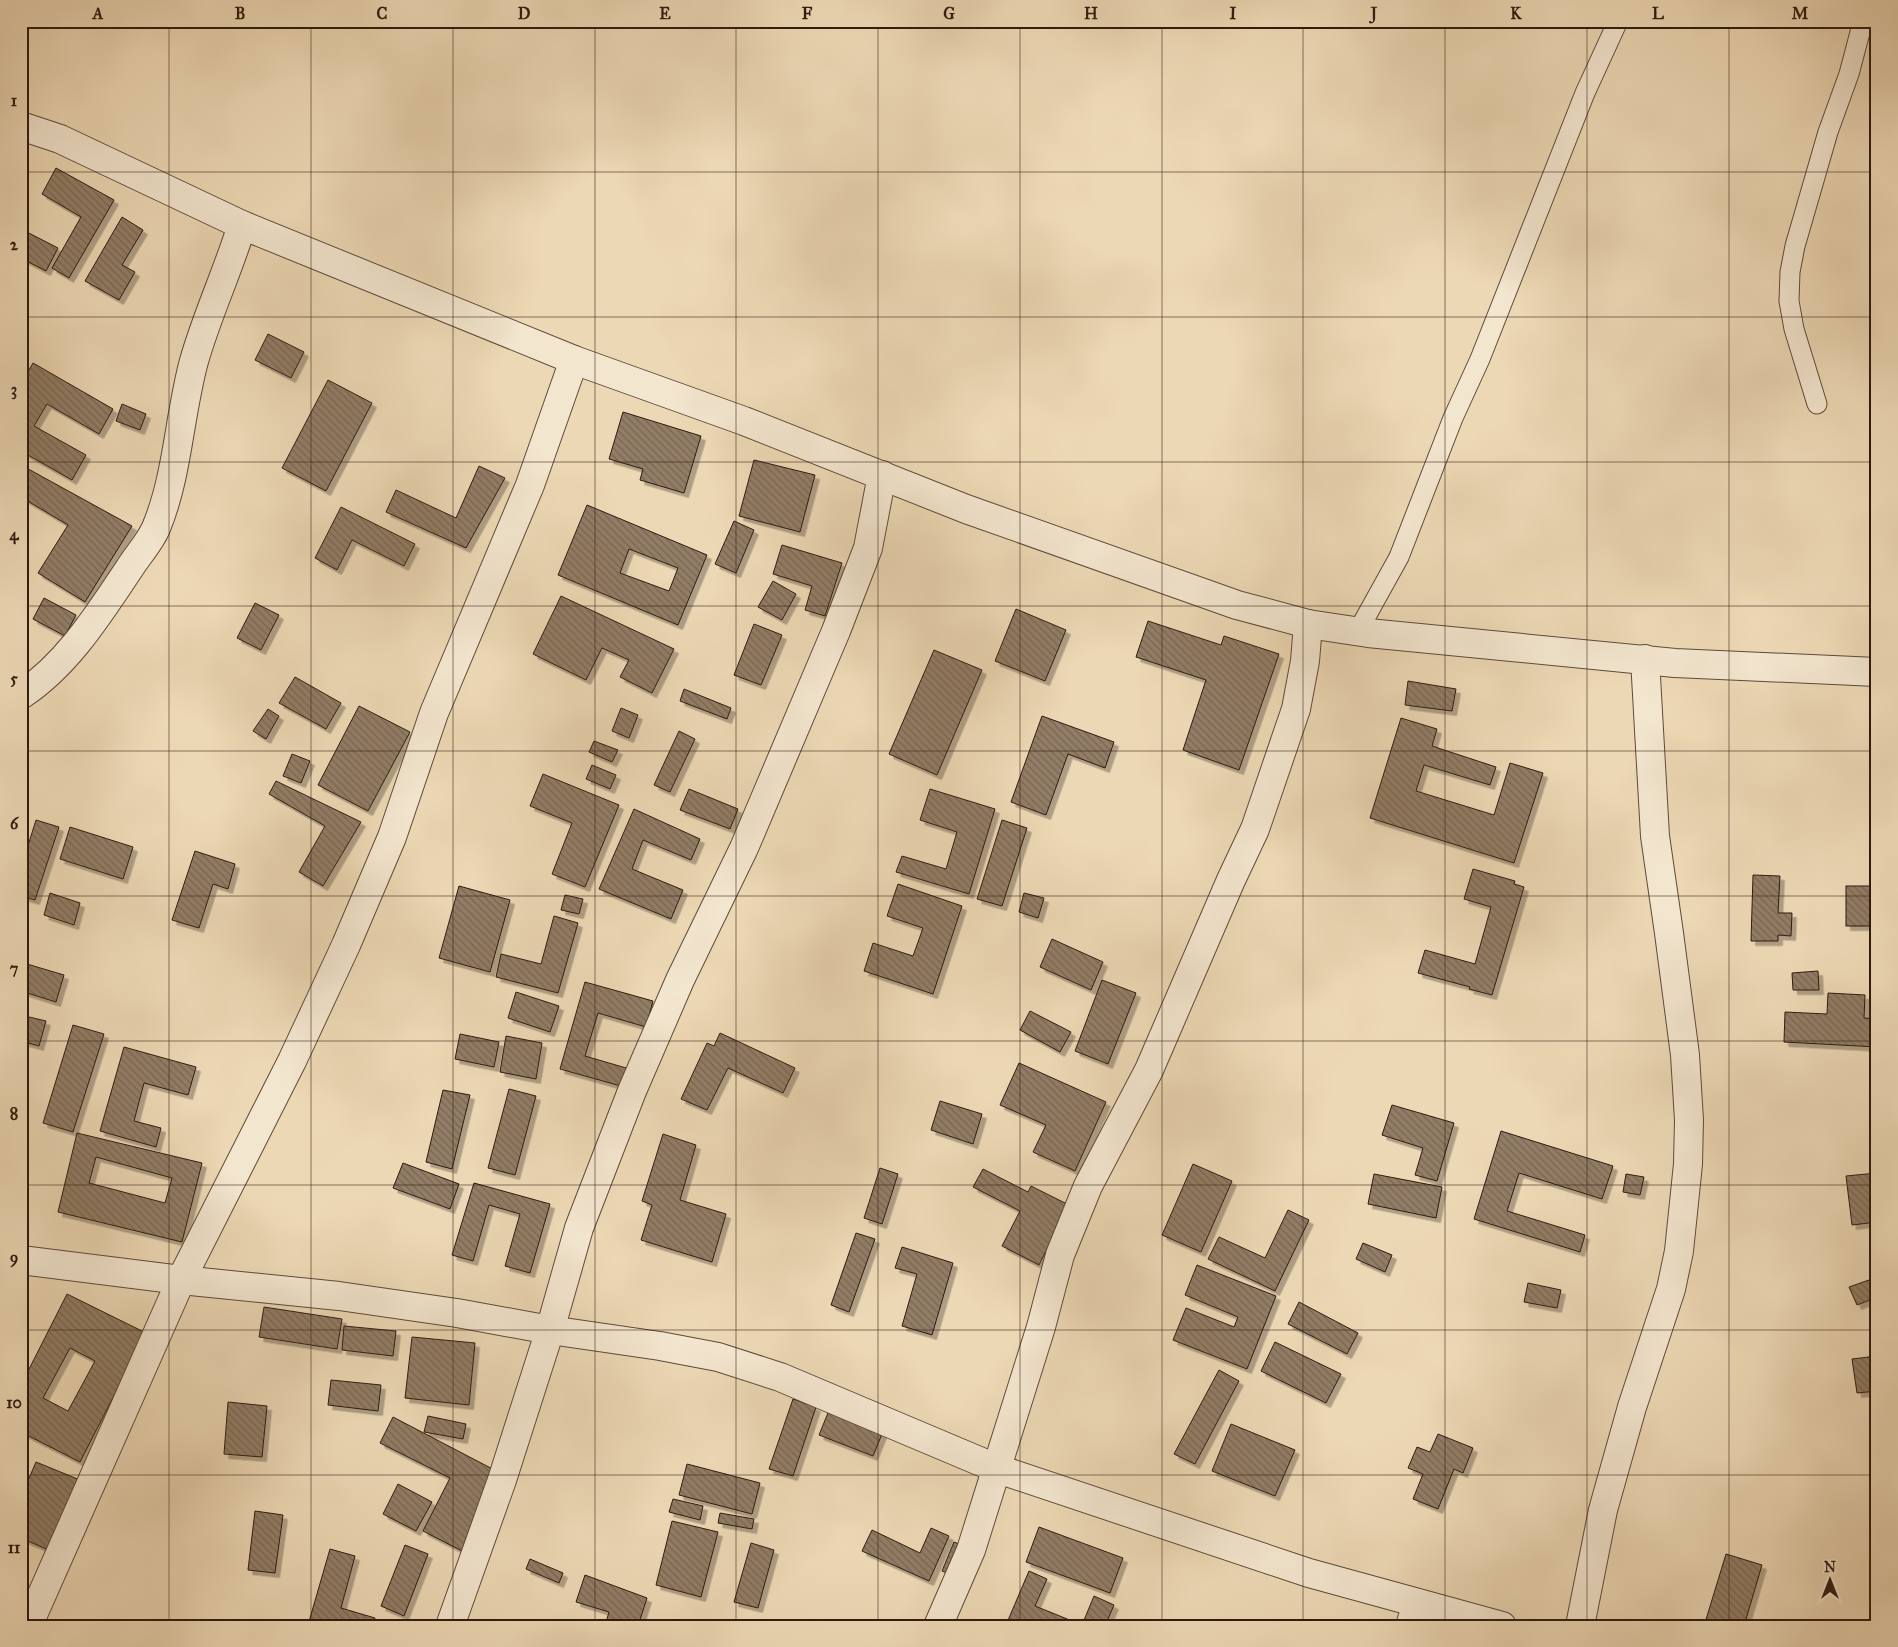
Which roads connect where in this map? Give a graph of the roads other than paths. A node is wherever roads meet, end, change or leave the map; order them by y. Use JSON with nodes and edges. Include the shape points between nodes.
{"nodes":[{"id":1,"x":1618,"y":21,"type":"edge"},
{"id":2,"x":1863,"y":21,"type":"edge"},
{"id":3,"x":21,"y":126,"type":"edge"},
{"id":4,"x":242,"y":225,"type":"junction"},
{"id":5,"x":574,"y":360,"type":"junction"},
{"id":6,"x":1817,"y":404,"type":"dead end"},
{"id":7,"x":882,"y":475,"type":"junction"},
{"id":8,"x":1308,"y":624,"type":"junction"},
{"id":9,"x":1358,"y":631,"type":"junction"},
{"id":10,"x":1646,"y":659,"type":"junction"},
{"id":11,"x":1877,"y":672,"type":"edge"},
{"id":12,"x":21,"y":695,"type":"edge"},
{"id":13,"x":21,"y":1260,"type":"edge"},
{"id":14,"x":181,"y":1280,"type":"junction"},
{"id":15,"x":550,"y":1330,"type":"junction"},
{"id":16,"x":998,"y":1469,"type":"junction"},
{"id":17,"x":1413,"y":1614,"type":"edge"},
{"id":18,"x":28,"y":1626,"type":"edge"},
{"id":19,"x":450,"y":1626,"type":"edge"},
{"id":20,"x":938,"y":1626,"type":"edge"},
{"id":21,"x":1502,"y":1626,"type":"edge"},
{"id":22,"x":1580,"y":1626,"type":"edge"}],
"edges":[{"from":1,"to":9,"type":"lane","via":[[1585,93],[1400,556]]},
{"from":2,"to":6,"type":"lane","via":[[1850,74],[1828,132],[1790,272],[1794,329]]},
{"from":3,"to":4,"type":"street","via":[[60,138]]},
{"from":4,"to":5,"type":"street"},
{"from":4,"to":12,"type":"street","via":[[194,363],[171,476],[155,529],[93,622],[49,674]]},
{"from":5,"to":7,"type":"street"},
{"from":5,"to":14,"type":"street","via":[[530,485],[434,713],[392,837],[346,945],[292,1061]]},
{"from":7,"to":8,"type":"street","via":[[966,509],[1237,605]]},
{"from":7,"to":15,"type":"street","via":[[868,548],[840,622],[744,848],[680,980],[632,1091],[579,1228]]},
{"from":8,"to":9,"type":"street"},
{"from":8,"to":16,"type":"street","via":[[1296,709],[1256,829],[1149,1070],[1085,1194],[1060,1255]]},
{"from":9,"to":10,"type":"street"},
{"from":10,"to":11,"type":"street"},
{"from":10,"to":22,"type":"street","via":[[1654,836],[1685,1054],[1688,1164],[1680,1242],[1671,1289],[1632,1407],[1604,1510]]},
{"from":13,"to":14,"type":"street"},
{"from":14,"to":15,"type":"street","via":[[339,1296]]},
{"from":14,"to":18,"type":"street"},
{"from":15,"to":16,"type":"street","via":[[660,1346],[718,1358],[780,1377]]},
{"from":15,"to":19,"type":"street","via":[[502,1480]]},
{"from":16,"to":17,"type":"street","via":[[1309,1573]]},
{"from":16,"to":20,"type":"street","via":[[971,1550]]},
{"from":17,"to":21,"type":"street"}]}
